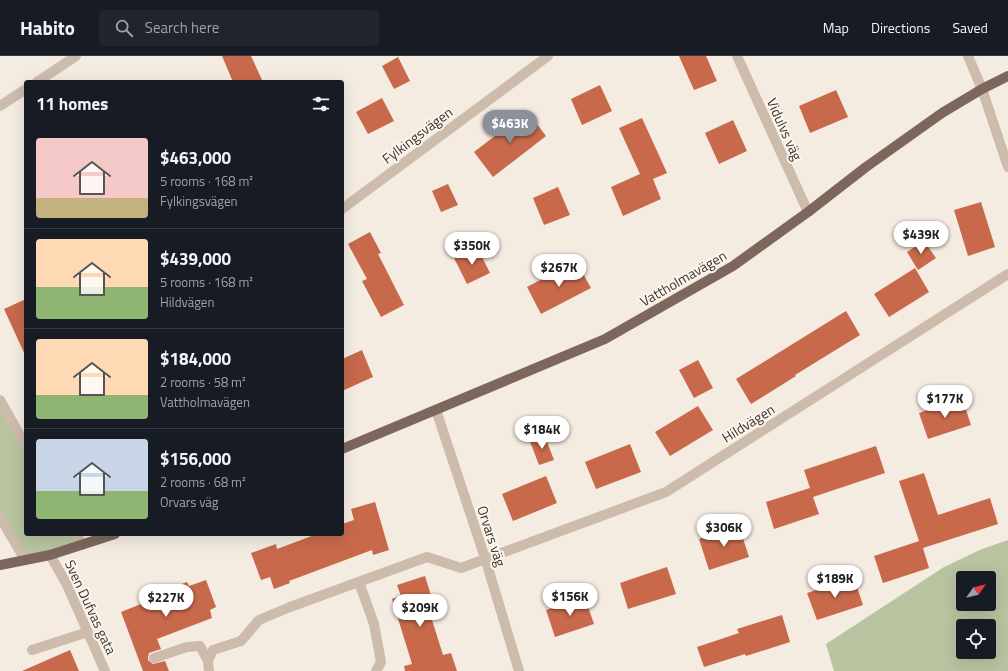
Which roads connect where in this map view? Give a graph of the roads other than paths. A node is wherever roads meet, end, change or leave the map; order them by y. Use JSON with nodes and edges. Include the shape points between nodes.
{"nodes":[{"id":1,"x":76,"y":56,"type":"edge"},
{"id":2,"x":548,"y":56,"type":"edge"},
{"id":3,"x":737,"y":56,"type":"edge"},
{"id":4,"x":968,"y":56,"type":"edge"},
{"id":5,"x":1008,"y":76,"type":"edge"},
{"id":6,"x":40,"y":80,"type":"edge"},
{"id":7,"x":982,"y":89,"type":"junction"},
{"id":8,"x":24,"y":90,"type":"edge"},
{"id":9,"x":0,"y":106,"type":"edge"},
{"id":10,"x":1008,"y":167,"type":"edge"},
{"id":11,"x":344,"y":208,"type":"edge"},
{"id":12,"x":808,"y":212,"type":"junction"},
{"id":13,"x":1008,"y":274,"type":"edge"},
{"id":14,"x":0,"y":400,"type":"edge"},
{"id":15,"x":436,"y":410,"type":"junction"},
{"id":16,"x":24,"y":442,"type":"edge"},
{"id":17,"x":344,"y":448,"type":"edge"},
{"id":18,"x":0,"y":517,"type":"edge"},
{"id":19,"x":77,"y":536,"type":"edge"},
{"id":20,"x":109,"y":536,"type":"edge"},
{"id":21,"x":82,"y":545,"type":"junction"},
{"id":22,"x":50,"y":555,"type":"junction"},
{"id":23,"x":485,"y":558,"type":"junction"},
{"id":24,"x":25,"y":560,"type":"junction"},
{"id":25,"x":0,"y":565,"type":"edge"},
{"id":26,"x":359,"y":582,"type":"junction"},
{"id":27,"x":88,"y":632,"type":"junction"},
{"id":28,"x":32,"y":650,"type":"dead end"},
{"id":29,"x":154,"y":658,"type":"dead end"},
{"id":30,"x":208,"y":666,"type":"edge"},
{"id":31,"x":105,"y":671,"type":"edge"},
{"id":32,"x":376,"y":671,"type":"edge"},
{"id":33,"x":520,"y":671,"type":"edge"}],
"edges":[{"from":1,"to":6,"type":"street"},
{"from":2,"to":11,"type":"street","name":"Fylkingsvägen"},
{"from":3,"to":12,"type":"street","name":"Vidulvs väg"},
{"from":4,"to":7,"type":"street"},
{"from":5,"to":7,"type":"main road","name":"Vattholmavägen"},
{"from":7,"to":10,"type":"street"},
{"from":7,"to":12,"type":"main road","name":"Vattholmavägen","via":[[935,118]]},
{"from":8,"to":9,"type":"street"},
{"from":12,"to":15,"type":"main road","name":"Vattholmavägen","via":[[733,266],[605,339]]},
{"from":13,"to":23,"type":"street","name":"Hildvägen","via":[[666,492]]},
{"from":14,"to":16,"type":"street"},
{"from":15,"to":17,"type":"main road","name":"Vattholmavägen"},
{"from":15,"to":23,"type":"street","name":"Orvars väg"},
{"from":18,"to":24,"type":"street"},
{"from":19,"to":21,"type":"street"},
{"from":20,"to":21,"type":"main road"},
{"from":21,"to":22,"type":"main road"},
{"from":22,"to":24,"type":"main road"},
{"from":22,"to":27,"type":"street","name":"Sven Dufvas gata"},
{"from":23,"to":26,"type":"street","name":"Hildvägen","via":[[461,568],[427,557]]},
{"from":23,"to":33,"type":"street","name":"Orvars väg"},
{"from":24,"to":25,"type":"main road"},
{"from":26,"to":30,"type":"street","name":"Hildvägen","via":[[259,620],[241,641],[213,650]]},
{"from":26,"to":32,"type":"street","via":[[374,624],[381,662]]},
{"from":27,"to":28,"type":"street"},
{"from":27,"to":31,"type":"street","name":"Sven Dufvas gata"},
{"from":29,"to":30,"type":"street","via":[[186,647],[200,646]]}]}
